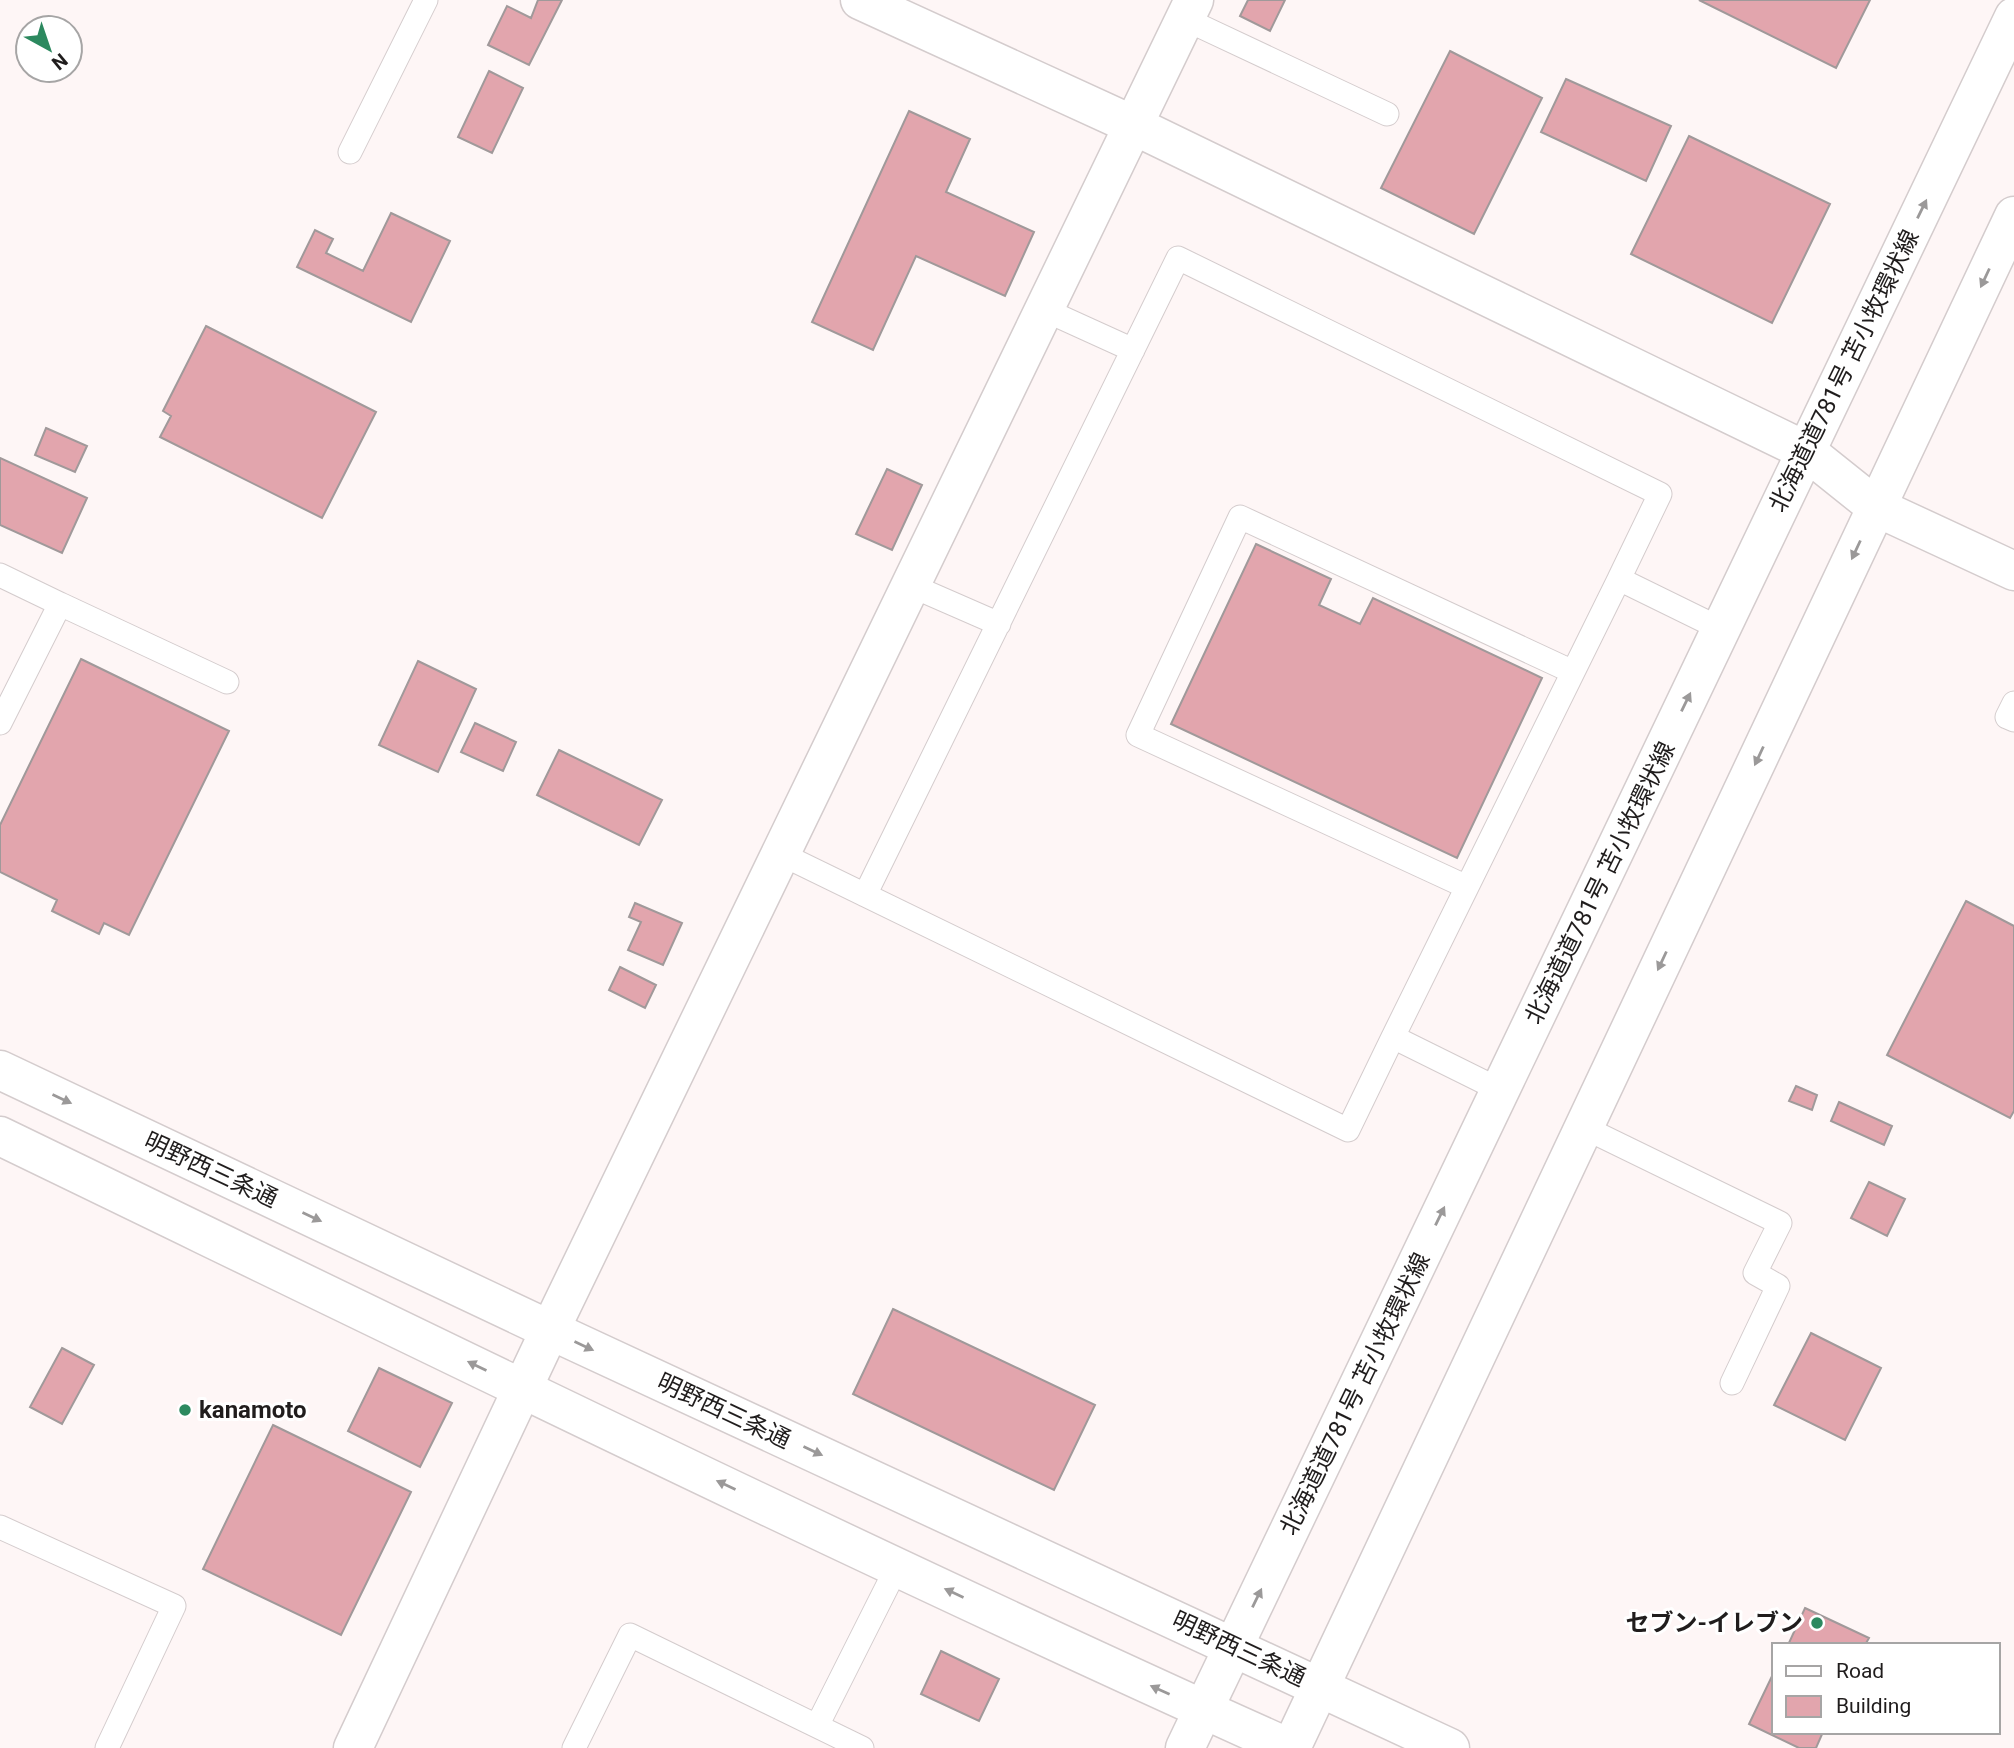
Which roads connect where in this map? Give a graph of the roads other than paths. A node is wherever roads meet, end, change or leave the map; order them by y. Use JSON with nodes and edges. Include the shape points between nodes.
{"nodes":[{"id":1,"x":426,"y":0,"type":"edge"},
{"id":2,"x":860,"y":0,"type":"edge"},
{"id":3,"x":1189,"y":10,"type":"edge"},
{"id":4,"x":2014,"y":17,"type":"edge"},
{"id":5,"x":1387,"y":114,"type":"dead end"},
{"id":6,"x":1135,"y":126,"type":"junction"},
{"id":7,"x":350,"y":152,"type":"dead end"},
{"id":8,"x":2014,"y":216,"type":"edge"},
{"id":9,"x":1045,"y":310,"type":"junction"},
{"id":10,"x":1133,"y":349,"type":"junction"},
{"id":11,"x":1806,"y":451,"type":"junction"},
{"id":12,"x":1877,"y":507,"type":"junction"},
{"id":13,"x":2014,"y":571,"type":"edge"},
{"id":14,"x":0,"y":575,"type":"edge"},
{"id":15,"x":1619,"y":579,"type":"junction"},
{"id":16,"x":912,"y":586,"type":"junction"},
{"id":17,"x":60,"y":604,"type":"junction"},
{"id":18,"x":999,"y":624,"type":"junction"},
{"id":19,"x":1721,"y":629,"type":"junction"},
{"id":20,"x":1573,"y":672,"type":"junction"},
{"id":21,"x":227,"y":682,"type":"dead end"},
{"id":22,"x":2014,"y":703,"type":"edge"},
{"id":23,"x":2014,"y":720,"type":"edge"},
{"id":24,"x":0,"y":723,"type":"edge"},
{"id":25,"x":781,"y":854,"type":"junction"},
{"id":26,"x":1467,"y":887,"type":"junction"},
{"id":27,"x":865,"y":895,"type":"junction"},
{"id":28,"x":1393,"y":1037,"type":"junction"},
{"id":29,"x":0,"y":1070,"type":"edge"},
{"id":30,"x":1500,"y":1090,"type":"junction"},
{"id":31,"x":1583,"y":1127,"type":"junction"},
{"id":32,"x":0,"y":1136,"type":"edge"},
{"id":33,"x":550,"y":1330,"type":"junction"},
{"id":34,"x":1731,"y":1383,"type":"dead end"},
{"id":35,"x":522,"y":1388,"type":"junction"},
{"id":36,"x":0,"y":1527,"type":"edge"},
{"id":37,"x":897,"y":1567,"type":"junction"},
{"id":38,"x":1234,"y":1646,"type":"junction"},
{"id":39,"x":1319,"y":1687,"type":"junction"},
{"id":40,"x":1203,"y":1709,"type":"junction"},
{"id":41,"x":817,"y":1726,"type":"junction"},
{"id":42,"x":107,"y":1748,"type":"edge"},
{"id":43,"x":353,"y":1748,"type":"edge"},
{"id":44,"x":574,"y":1748,"type":"edge"},
{"id":45,"x":862,"y":1748,"type":"edge"},
{"id":46,"x":1185,"y":1748,"type":"edge"},
{"id":47,"x":1290,"y":1748,"type":"edge"},
{"id":48,"x":1450,"y":1748,"type":"edge"}],
"edges":[{"from":1,"to":7,"type":"lane"},
{"from":2,"to":6,"type":"street"},
{"from":3,"to":5,"type":"lane"},
{"from":3,"to":6,"type":"street"},
{"from":11,"to":4,"type":"street","name":"北海道道781号 苫小牧環状線","one_way":true},
{"from":6,"to":9,"type":"street"},
{"from":6,"to":11,"type":"street"},
{"from":8,"to":12,"type":"street","one_way":true},
{"from":9,"to":10,"type":"lane"},
{"from":9,"to":16,"type":"street"},
{"from":10,"to":15,"type":"lane","via":[[1178,258],[1660,494]]},
{"from":10,"to":18,"type":"lane"},
{"from":11,"to":12,"type":"street"},
{"from":11,"to":19,"type":"street","name":"北海道道781号 苫小牧環状線"},
{"from":12,"to":13,"type":"street"},
{"from":12,"to":31,"type":"street","one_way":true},
{"from":14,"to":17,"type":"lane"},
{"from":15,"to":19,"type":"lane"},
{"from":15,"to":20,"type":"lane"},
{"from":16,"to":18,"type":"lane"},
{"from":16,"to":25,"type":"street"},
{"from":17,"to":21,"type":"lane"},
{"from":17,"to":24,"type":"lane"},
{"from":18,"to":27,"type":"lane"},
{"from":30,"to":19,"type":"street","name":"北海道道781号 苫小牧環状線","one_way":true},
{"from":20,"to":26,"type":"lane"},
{"from":20,"to":26,"type":"lane","via":[[1240,517],[1138,735]]},
{"from":22,"to":23,"type":"lane","via":[[2007,717]]},
{"from":25,"to":27,"type":"lane"},
{"from":25,"to":33,"type":"street"},
{"from":26,"to":28,"type":"lane"},
{"from":27,"to":28,"type":"lane","via":[[1348,1130]]},
{"from":28,"to":30,"type":"lane"},
{"from":29,"to":33,"type":"street","name":"明野西三条通","one_way":true},
{"from":38,"to":30,"type":"street","name":"北海道道781号 苫小牧環状線","one_way":true},
{"from":31,"to":34,"type":"lane","via":[[1780,1223],[1755,1273],[1778,1286]]},
{"from":31,"to":39,"type":"street"},
{"from":35,"to":32,"type":"street","one_way":true},
{"from":33,"to":35,"type":"street"},
{"from":33,"to":38,"type":"street","name":"明野西三条通","one_way":true},
{"from":37,"to":35,"type":"street","one_way":true},
{"from":35,"to":43,"type":"street"},
{"from":36,"to":42,"type":"lane","via":[[174,1606]]},
{"from":40,"to":37,"type":"street","one_way":true},
{"from":37,"to":41,"type":"lane"},
{"from":38,"to":39,"type":"street","name":"明野西三条通"},
{"from":38,"to":40,"type":"street","name":"北海道道781号 苫小牧環状線"},
{"from":39,"to":47,"type":"street"},
{"from":39,"to":48,"type":"street","name":"明野西三条通"},
{"from":40,"to":46,"type":"street","name":"北海道道781号 苫小牧環状線"},
{"from":40,"to":47,"type":"street"},
{"from":41,"to":44,"type":"lane","via":[[630,1634]]},
{"from":41,"to":45,"type":"lane"}]}
